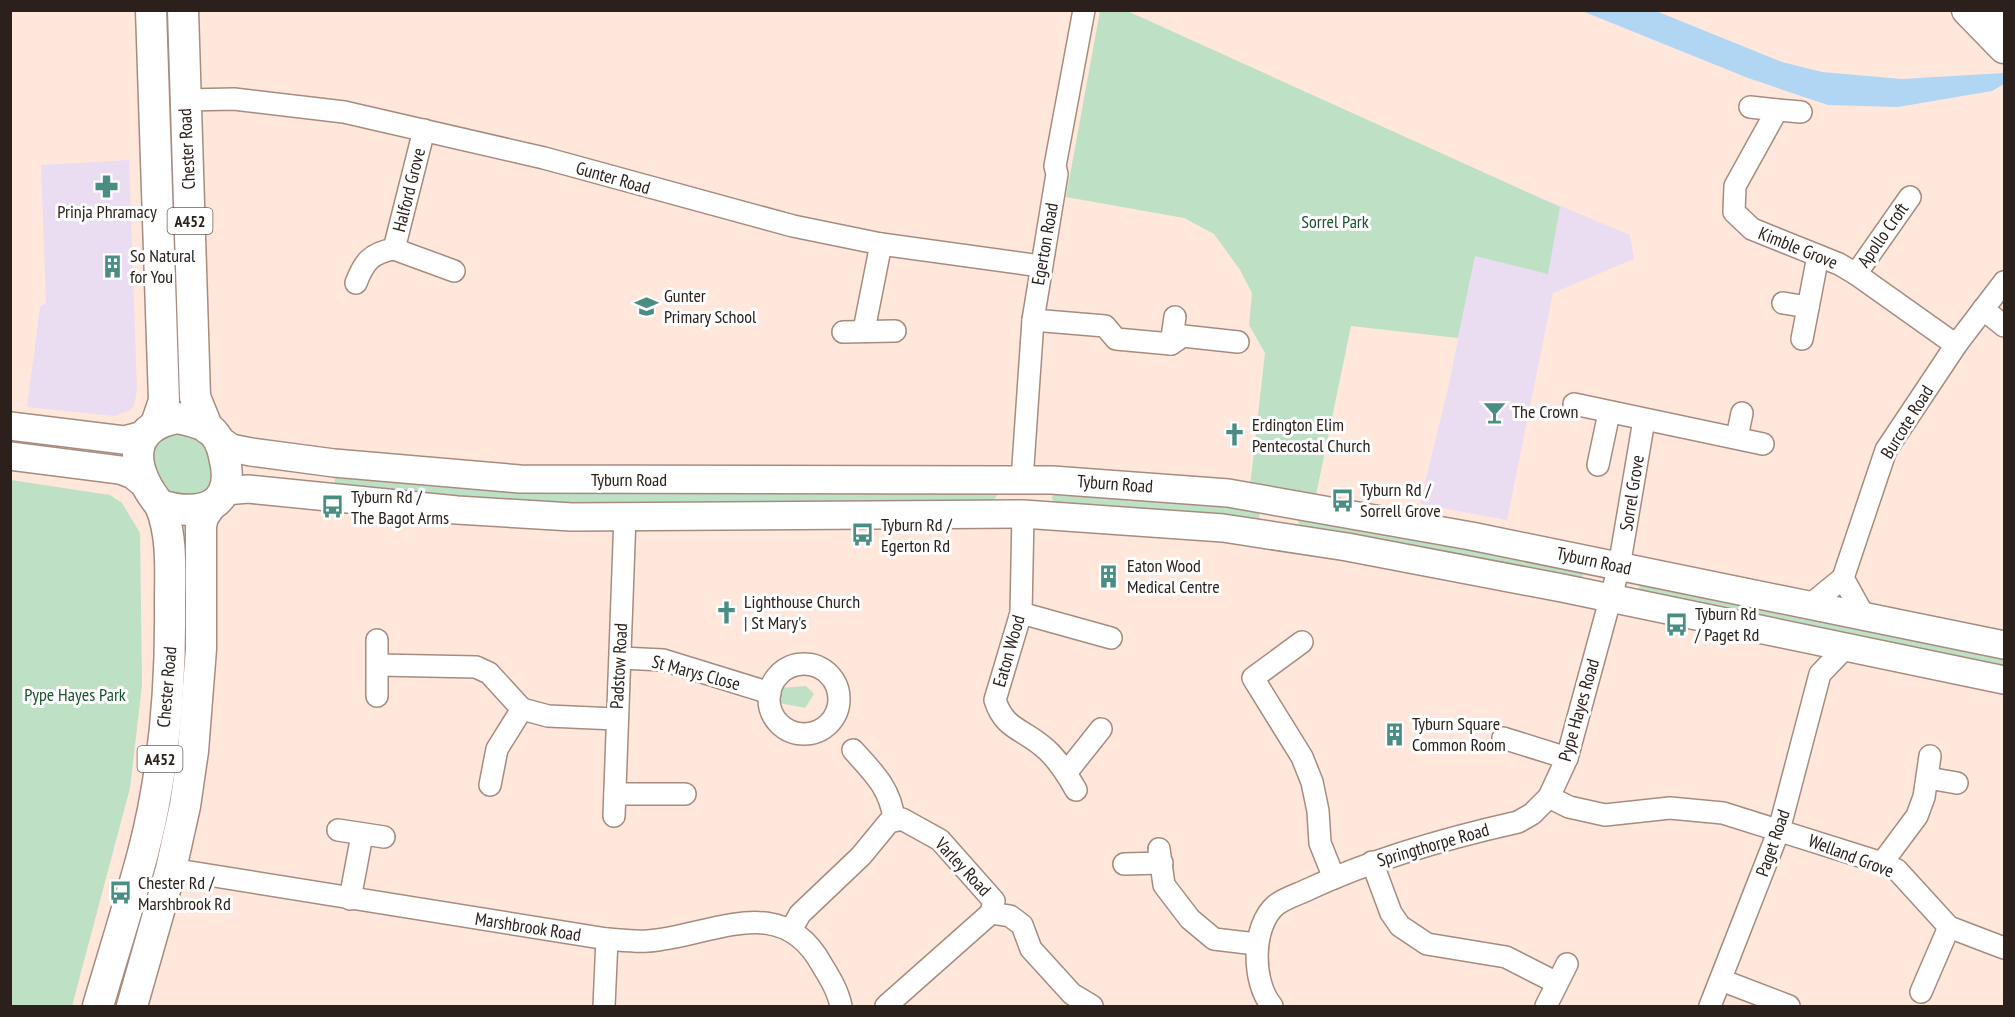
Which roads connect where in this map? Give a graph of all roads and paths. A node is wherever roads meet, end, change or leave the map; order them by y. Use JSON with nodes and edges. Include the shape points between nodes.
{"nodes":[{"id":1,"x":151,"y":10,"type":"edge"},
{"id":2,"x":183,"y":10,"type":"edge"},
{"id":3,"x":1084,"y":10,"type":"edge"},
{"id":4,"x":1967,"y":10,"type":"edge"},
{"id":5,"x":2000,"y":10,"type":"edge"},
{"id":6,"x":2004,"y":15,"type":"edge"},
{"id":7,"x":2004,"y":48,"type":"edge"},
{"id":8,"x":185,"y":100,"type":"junction"},
{"id":9,"x":1750,"y":107,"type":"dead end"},
{"id":10,"x":1777,"y":110,"type":"junction"},
{"id":11,"x":1800,"y":112,"type":"dead end"},
{"id":12,"x":424,"y":130,"type":"junction"},
{"id":13,"x":1910,"y":197,"type":"dead end"},
{"id":14,"x":881,"y":244,"type":"junction"},
{"id":15,"x":394,"y":249,"type":"junction"},
{"id":16,"x":1818,"y":256,"type":"junction"},
{"id":17,"x":1040,"y":266,"type":"junction"},
{"id":18,"x":454,"y":271,"type":"dead end"},
{"id":19,"x":1856,"y":274,"type":"junction"},
{"id":20,"x":2004,"y":282,"type":"edge"},
{"id":21,"x":356,"y":283,"type":"dead end"},
{"id":22,"x":1783,"y":303,"type":"dead end"},
{"id":23,"x":1808,"y":307,"type":"junction"},
{"id":24,"x":1983,"y":309,"type":"junction"},
{"id":25,"x":1175,"y":317,"type":"dead end"},
{"id":26,"x":1033,"y":320,"type":"junction"},
{"id":27,"x":2004,"y":326,"type":"edge"},
{"id":28,"x":895,"y":331,"type":"dead end"},
{"id":29,"x":1802,"y":339,"type":"dead end"},
{"id":30,"x":1238,"y":342,"type":"dead end"},
{"id":31,"x":1171,"y":344,"type":"junction"},
{"id":32,"x":1956,"y":345,"type":"junction"},
{"id":33,"x":1574,"y":404,"type":"dead end"},
{"id":34,"x":1609,"y":412,"type":"junction"},
{"id":35,"x":1742,"y":413,"type":"dead end"},
{"id":36,"x":1644,"y":420,"type":"junction"},
{"id":37,"x":10,"y":426,"type":"edge"},
{"id":38,"x":151,"y":429,"type":"junction"},
{"id":39,"x":212,"y":433,"type":"junction"},
{"id":40,"x":1737,"y":437,"type":"junction"},
{"id":41,"x":1763,"y":444,"type":"dead end"},
{"id":42,"x":10,"y":456,"type":"edge"},
{"id":43,"x":1598,"y":465,"type":"dead end"},
{"id":44,"x":1022,"y":480,"type":"junction"},
{"id":45,"x":152,"y":494,"type":"junction"},
{"id":46,"x":217,"y":500,"type":"junction"},
{"id":47,"x":1023,"y":514,"type":"junction"},
{"id":48,"x":625,"y":516,"type":"junction"},
{"id":49,"x":1619,"y":567,"type":"junction"},
{"id":50,"x":1843,"y":578,"type":"junction"},
{"id":51,"x":1611,"y":599,"type":"junction"},
{"id":52,"x":1810,"y":604,"type":"junction"},
{"id":53,"x":1021,"y":613,"type":"junction"},
{"id":54,"x":1864,"y":616,"type":"junction"},
{"id":55,"x":1111,"y":638,"type":"dead end"},
{"id":56,"x":377,"y":640,"type":"dead end"},
{"id":57,"x":1806,"y":640,"type":"junction"},
{"id":58,"x":1302,"y":642,"type":"dead end"},
{"id":59,"x":2004,"y":645,"type":"edge"},
{"id":60,"x":1845,"y":648,"type":"junction"},
{"id":61,"x":621,"y":658,"type":"junction"},
{"id":62,"x":379,"y":665,"type":"junction"},
{"id":63,"x":1820,"y":674,"type":"junction"},
{"id":64,"x":2004,"y":680,"type":"edge"},
{"id":65,"x":770,"y":693,"type":"dead end"},
{"id":66,"x":376,"y":696,"type":"dead end"},
{"id":67,"x":522,"y":709,"type":"junction"},
{"id":68,"x":616,"y":719,"type":"junction"},
{"id":69,"x":1101,"y":729,"type":"dead end"},
{"id":70,"x":1503,"y":738,"type":"dead end"},
{"id":71,"x":853,"y":750,"type":"dead end"},
{"id":72,"x":1930,"y":756,"type":"dead end"},
{"id":73,"x":1567,"y":758,"type":"junction"},
{"id":74,"x":1928,"y":778,"type":"junction"},
{"id":75,"x":1957,"y":783,"type":"dead end"},
{"id":76,"x":490,"y":785,"type":"dead end"},
{"id":77,"x":615,"y":794,"type":"junction"},
{"id":78,"x":685,"y":794,"type":"dead end"},
{"id":79,"x":1549,"y":797,"type":"junction"},
{"id":80,"x":1532,"y":814,"type":"joint"},
{"id":81,"x":614,"y":816,"type":"dead end"},
{"id":82,"x":894,"y":820,"type":"junction"},
{"id":83,"x":338,"y":830,"type":"dead end"},
{"id":84,"x":1779,"y":830,"type":"junction"},
{"id":85,"x":362,"y":835,"type":"junction"},
{"id":86,"x":384,"y":837,"type":"dead end"},
{"id":87,"x":1372,"y":862,"type":"junction"},
{"id":88,"x":1882,"y":863,"type":"junction"},
{"id":89,"x":1124,"y":864,"type":"dead end"},
{"id":90,"x":171,"y":869,"type":"junction"},
{"id":91,"x":1334,"y":878,"type":"junction"},
{"id":92,"x":350,"y":899,"type":"junction"},
{"id":93,"x":991,"y":913,"type":"junction"},
{"id":94,"x":1949,"y":927,"type":"junction"},
{"id":95,"x":791,"y":930,"type":"junction"},
{"id":96,"x":607,"y":939,"type":"junction"},
{"id":97,"x":2002,"y":941,"type":"edge"},
{"id":98,"x":1256,"y":944,"type":"junction"},
{"id":99,"x":1721,"y":980,"type":"junction"},
{"id":100,"x":1921,"y":992,"type":"dead end"},
{"id":101,"x":98,"y":1006,"type":"edge"},
{"id":102,"x":132,"y":1006,"type":"edge"},
{"id":103,"x":604,"y":1006,"type":"edge"},
{"id":104,"x":841,"y":1006,"type":"edge"},
{"id":105,"x":886,"y":1006,"type":"edge"},
{"id":106,"x":1092,"y":1006,"type":"edge"},
{"id":107,"x":1272,"y":1006,"type":"edge"},
{"id":108,"x":1546,"y":1006,"type":"edge"},
{"id":109,"x":1710,"y":1006,"type":"edge"},
{"id":110,"x":1789,"y":1006,"type":"edge"}],
"edges":[{"from":1,"to":38,"type":"highway","name":"Chester Road","number":"A452","via":[[164,401]]},
{"from":2,"to":8,"type":"highway","name":"Chester Road","number":"A452"},
{"from":3,"to":17,"type":"street","name":"Egerton Road"},
{"from":4,"to":7,"type":"highway"},
{"from":5,"to":6,"type":"highway"},
{"from":8,"to":12,"type":"street","name":"Gunter Road","via":[[234,99],[344,112]]},
{"from":8,"to":39,"type":"highway","name":"Chester Road","number":"A452","via":[[195,397]]},
{"from":9,"to":10,"type":"street"},
{"from":10,"to":11,"type":"street"},
{"from":10,"to":16,"type":"street","name":"Kimble Grove","via":[[1734,186],[1734,212],[1752,229]]},
{"from":12,"to":14,"type":"street","name":"Gunter Road","via":[[544,158],[793,226]]},
{"from":12,"to":15,"type":"street","name":"Halford Grove"},
{"from":13,"to":19,"type":"street","name":"Apollo Croft"},
{"from":14,"to":17,"type":"street","name":"Gunter Road"},
{"from":14,"to":28,"type":"street","via":[[854,331]]},
{"from":15,"to":18,"type":"street","name":"Halford Grove"},
{"from":15,"to":21,"type":"street","name":"Halford Grove","via":[[363,263]]},
{"from":16,"to":19,"type":"street","name":"Kimble Grove"},
{"from":16,"to":23,"type":"street"},
{"from":17,"to":26,"type":"street","name":"Egerton Road"},
{"from":19,"to":32,"type":"street","name":"Kimble Grove"},
{"from":20,"to":24,"type":"street","name":"Burcote Road"},
{"from":22,"to":23,"type":"street"},
{"from":23,"to":29,"type":"street"},
{"from":24,"to":27,"type":"street"},
{"from":24,"to":32,"type":"street","name":"Burcote Road"},
{"from":25,"to":31,"type":"street"},
{"from":26,"to":31,"type":"street","via":[[1105,326],[1116,339]]},
{"from":26,"to":44,"type":"street","name":"Egerton Road"},
{"from":30,"to":31,"type":"street","via":[[1183,336]]},
{"from":32,"to":50,"type":"street","name":"Burcote Road","via":[[1887,450]]},
{"from":33,"to":34,"type":"street"},
{"from":34,"to":36,"type":"street"},
{"from":34,"to":43,"type":"street","name":"Sorrel Grove"},
{"from":35,"to":40,"type":"street"},
{"from":36,"to":40,"type":"street"},
{"from":36,"to":49,"type":"street","name":"Sorrel Grove"},
{"from":37,"to":38,"type":"main road","via":[[124,440]]},
{"from":38,"to":39,"type":"highway","via":[[177,418],[191,420]]},
{"from":38,"to":45,"type":"highway","via":[[137,453],[138,469]]},
{"from":39,"to":44,"type":"main road","name":"Tyburn Road","via":[[231,448],[251,453],[520,479]]},
{"from":39,"to":46,"type":"highway","via":[[228,476]]},
{"from":40,"to":41,"type":"street"},
{"from":42,"to":45,"type":"main road","via":[[120,470],[133,474]]},
{"from":44,"to":47,"type":"main road"},
{"from":44,"to":49,"type":"main road","name":"Tyburn Road","via":[[1126,484],[1274,499]]},
{"from":45,"to":46,"type":"highway","via":[[194,512]]},
{"from":45,"to":101,"type":"highway","name":"Chester Road","number":"A452","via":[[165,517],[170,548],[171,652],[160,761],[143,852]]},
{"from":46,"to":48,"type":"main road","name":"Tyburn Road","via":[[248,489],[457,510]]},
{"from":46,"to":90,"type":"highway","name":"Chester Road","number":"A452","via":[[202,517],[201,649],[193,751]]},
{"from":47,"to":48,"type":"main road","name":"Tyburn Road"},
{"from":47,"to":51,"type":"main road","name":"Tyburn Road","via":[[1223,528],[1347,547]]},
{"from":47,"to":53,"type":"street","name":"Eaton Wood"},
{"from":48,"to":61,"type":"street","name":"Padstow Road"},
{"from":49,"to":51,"type":"street","name":"Sorrel Grove"},
{"from":49,"to":52,"type":"main road","name":"Tyburn Road"},
{"from":50,"to":52,"type":"street"},
{"from":50,"to":54,"type":"street"},
{"from":51,"to":57,"type":"main road","name":"Tyburn Road"},
{"from":51,"to":73,"type":"street","name":"Pype Hayes Road"},
{"from":52,"to":54,"type":"main road","name":"Tyburn Road"},
{"from":53,"to":55,"type":"street"},
{"from":53,"to":69,"type":"street","name":"Eaton Wood","via":[[995,700],[999,715],[1043,746],[1071,782]]},
{"from":54,"to":59,"type":"main road","name":"Tyburn Road"},
{"from":56,"to":62,"type":"street"},
{"from":57,"to":60,"type":"main road","name":"Tyburn Road"},
{"from":57,"to":63,"type":"street"},
{"from":58,"to":91,"type":"street","via":[[1246,683],[1302,756],[1318,812],[1320,843]]},
{"from":60,"to":63,"type":"street","name":"Paget Road"},
{"from":60,"to":64,"type":"main road","name":"Tyburn Road"},
{"from":61,"to":65,"type":"street","name":"St Marys Close","via":[[663,660]]},
{"from":61,"to":68,"type":"street","name":"Padstow Road"},
{"from":62,"to":66,"type":"street"},
{"from":62,"to":67,"type":"street","via":[[476,667],[489,672]]},
{"from":63,"to":84,"type":"street","name":"Paget Road"},
{"from":67,"to":68,"type":"street","via":[[548,716]]},
{"from":67,"to":76,"type":"street","via":[[496,749]]},
{"from":68,"to":77,"type":"street","name":"Padstow Road"},
{"from":70,"to":73,"type":"street"},
{"from":71,"to":82,"type":"street","via":[[884,784]]},
{"from":72,"to":74,"type":"street"},
{"from":73,"to":79,"type":"street","name":"Pype Hayes Road"},
{"from":74,"to":75,"type":"street"},
{"from":74,"to":88,"type":"street","via":[[1917,816]]},
{"from":77,"to":78,"type":"street"},
{"from":77,"to":81,"type":"street","name":"Padstow Road"},
{"from":79,"to":80,"type":"street","name":"Pype Hayes Road"},
{"from":79,"to":84,"type":"street","name":"Welland Grove","via":[[1577,810],[1605,815],[1695,809]]},
{"from":80,"to":87,"type":"street","name":"Springthorpe Road","via":[[1518,822]]},
{"from":82,"to":93,"type":"street","name":"Varley Road","via":[[902,819],[940,840],[994,901]]},
{"from":82,"to":95,"type":"street","via":[[800,914]]},
{"from":83,"to":85,"type":"street"},
{"from":84,"to":88,"type":"street","name":"Welland Grove"},
{"from":84,"to":99,"type":"street","name":"Paget Road"},
{"from":85,"to":86,"type":"street"},
{"from":85,"to":92,"type":"street"},
{"from":87,"to":91,"type":"street","name":"Springthorpe Road"},
{"from":87,"to":108,"type":"street","via":[[1391,913],[1400,926],[1427,944],[1506,957],[1562,973]]},
{"from":88,"to":94,"type":"street","name":"Welland Grove","via":[[1897,870]]},
{"from":89,"to":98,"type":"street","via":[[1160,856],[1164,885],[1190,919],[1214,939]]},
{"from":90,"to":92,"type":"street","name":"Marshbrook Road"},
{"from":90,"to":102,"type":"highway","name":"Chester Road","number":"A452"},
{"from":91,"to":98,"type":"street","name":"Springthorpe Road","via":[[1276,905]]},
{"from":92,"to":96,"type":"street","name":"Marshbrook Road"},
{"from":93,"to":105,"type":"street","via":[[922,964]]},
{"from":93,"to":106,"type":"street","name":"Varley Road","via":[[1010,916],[1022,925],[1030,949],[1072,994]]},
{"from":94,"to":97,"type":"street","name":"Welland Grove"},
{"from":94,"to":100,"type":"street"},
{"from":95,"to":96,"type":"street","name":"Marshbrook Road","via":[[775,923],[752,921],[648,941]]},
{"from":95,"to":104,"type":"street","name":"Marshbrook Road","via":[[814,950]]},
{"from":96,"to":103,"type":"street"},
{"from":98,"to":107,"type":"street","via":[[1258,969]]},
{"from":99,"to":109,"type":"street","name":"Paget Road"},
{"from":99,"to":110,"type":"street"}]}
